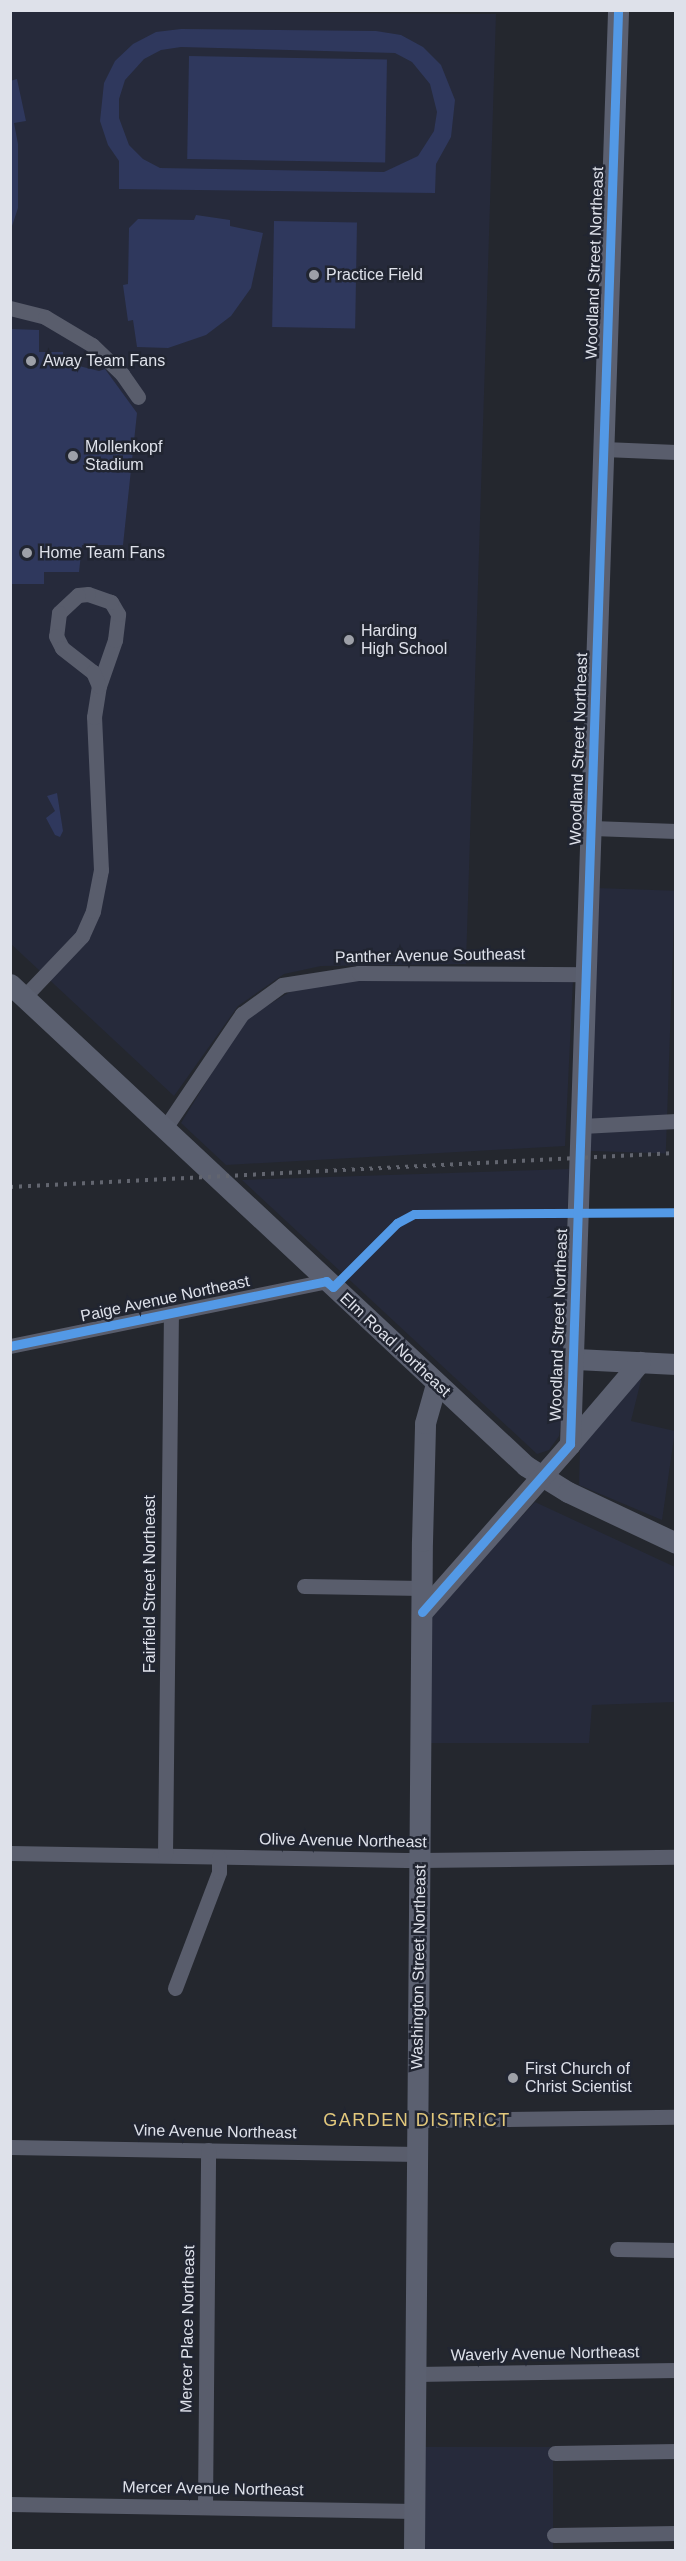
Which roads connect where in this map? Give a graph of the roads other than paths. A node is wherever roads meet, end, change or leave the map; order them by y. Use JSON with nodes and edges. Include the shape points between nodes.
{"nodes":[{"id":1,"x":618,"y":10,"type":"edge"},
{"id":2,"x":10,"y":308,"type":"edge"},
{"id":3,"x":138,"y":397,"type":"dead end"},
{"id":4,"x":604,"y":449,"type":"junction"},
{"id":5,"x":675,"y":452,"type":"edge"},
{"id":6,"x":99,"y":686,"type":"junction"},
{"id":7,"x":592,"y":828,"type":"junction"},
{"id":8,"x":675,"y":831,"type":"edge"},
{"id":9,"x":587,"y":974,"type":"junction"},
{"id":10,"x":17,"y":991,"type":"edge"},
{"id":11,"x":675,"y":1121,"type":"edge"},
{"id":12,"x":582,"y":1126,"type":"junction"},
{"id":13,"x":165,"y":1128,"type":"junction"},
{"id":14,"x":326,"y":1281,"type":"junction"},
{"id":15,"x":171,"y":1313,"type":"junction"},
{"id":16,"x":10,"y":1346,"type":"edge"},
{"id":17,"x":576,"y":1359,"type":"junction"},
{"id":18,"x":640,"y":1362,"type":"junction"},
{"id":19,"x":675,"y":1364,"type":"edge"},
{"id":20,"x":436,"y":1384,"type":"junction"},
{"id":21,"x":570,"y":1444,"type":"junction"},
{"id":22,"x":542,"y":1478,"type":"junction"},
{"id":23,"x":675,"y":1543,"type":"edge"},
{"id":24,"x":304,"y":1586,"type":"dead end"},
{"id":25,"x":422,"y":1588,"type":"junction"},
{"id":26,"x":422,"y":1612,"type":"junction"},
{"id":27,"x":10,"y":1853,"type":"edge"},
{"id":28,"x":165,"y":1855,"type":"junction"},
{"id":29,"x":219,"y":1857,"type":"junction"},
{"id":30,"x":675,"y":1857,"type":"edge"},
{"id":31,"x":420,"y":1860,"type":"junction"},
{"id":32,"x":175,"y":1988,"type":"dead end"},
{"id":33,"x":675,"y":2117,"type":"edge"},
{"id":34,"x":418,"y":2120,"type":"junction"},
{"id":35,"x":10,"y":2147,"type":"edge"},
{"id":36,"x":208,"y":2150,"type":"junction"},
{"id":37,"x":418,"y":2154,"type":"junction"},
{"id":38,"x":617,"y":2249,"type":"dead end"},
{"id":39,"x":675,"y":2250,"type":"edge"},
{"id":40,"x":675,"y":2370,"type":"edge"},
{"id":41,"x":416,"y":2374,"type":"junction"},
{"id":42,"x":675,"y":2451,"type":"edge"},
{"id":43,"x":555,"y":2453,"type":"dead end"},
{"id":44,"x":10,"y":2504,"type":"edge"},
{"id":45,"x":205,"y":2507,"type":"junction"},
{"id":46,"x":414,"y":2511,"type":"junction"},
{"id":47,"x":675,"y":2533,"type":"edge"},
{"id":48,"x":554,"y":2535,"type":"dead end"},
{"id":49,"x":414,"y":2550,"type":"edge"}],
"edges":[{"from":1,"to":4,"type":"street","name":"Woodland Street Northeast"},
{"from":2,"to":3,"type":"street","via":[[45,317],[92,345],[122,374]]},
{"from":4,"to":5,"type":"street"},
{"from":4,"to":7,"type":"street","name":"Woodland Street Northeast"},
{"from":6,"to":6,"type":"street","via":[[115,640],[118,614],[111,602],[88,594],[78,596],[58,613],[56,636],[62,648],[93,672]]},
{"from":6,"to":10,"type":"street","via":[[94,742],[103,856],[95,902],[82,936]]},
{"from":7,"to":8,"type":"street"},
{"from":7,"to":9,"type":"street","name":"Woodland Street Northeast"},
{"from":9,"to":12,"type":"street","name":"Woodland Street Northeast"},
{"from":9,"to":13,"type":"street","name":"Panther Avenue Southeast","via":[[359,973],[282,986],[242,1014]]},
{"from":10,"to":13,"type":"street","name":"Elm Road Northeast"},
{"from":11,"to":12,"type":"street"},
{"from":12,"to":17,"type":"street","name":"Woodland Street Northeast"},
{"from":13,"to":14,"type":"street","name":"Elm Road Northeast"},
{"from":14,"to":15,"type":"street","name":"Paige Avenue Northeast"},
{"from":14,"to":20,"type":"street","name":"Elm Road Northeast"},
{"from":15,"to":16,"type":"street","name":"Paige Avenue Northeast"},
{"from":15,"to":28,"type":"street","name":"Fairfield Street Northeast"},
{"from":17,"to":18,"type":"street"},
{"from":17,"to":21,"type":"street","name":"Woodland Street Northeast"},
{"from":18,"to":19,"type":"street"},
{"from":18,"to":21,"type":"street"},
{"from":20,"to":22,"type":"street","name":"Elm Road Northeast"},
{"from":20,"to":25,"type":"street","name":"Washington Street Northeast","via":[[426,1424]]},
{"from":21,"to":22,"type":"street","name":"Woodland Street Northeast"},
{"from":22,"to":23,"type":"street","name":"Elm Road Northeast"},
{"from":22,"to":26,"type":"street","name":"Woodland Street Northeast"},
{"from":24,"to":25,"type":"street"},
{"from":25,"to":26,"type":"street","name":"Washington Street Northeast"},
{"from":26,"to":31,"type":"street","name":"Washington Street Northeast"},
{"from":27,"to":28,"type":"street","name":"Olive Avenue Northeast"},
{"from":28,"to":29,"type":"street","name":"Olive Avenue Northeast"},
{"from":29,"to":31,"type":"street","name":"Olive Avenue Northeast"},
{"from":29,"to":32,"type":"street","via":[[219,1872]]},
{"from":30,"to":31,"type":"street","name":"Olive Avenue Northeast"},
{"from":31,"to":34,"type":"street","name":"Washington Street Northeast"},
{"from":33,"to":34,"type":"street"},
{"from":34,"to":37,"type":"street","name":"Washington Street Northeast"},
{"from":35,"to":36,"type":"street","name":"Vine Avenue Northeast"},
{"from":36,"to":37,"type":"street","name":"Vine Avenue Northeast"},
{"from":36,"to":45,"type":"street","name":"Mercer Place Northeast"},
{"from":37,"to":41,"type":"street","name":"Washington Street Northeast"},
{"from":38,"to":39,"type":"street"},
{"from":40,"to":41,"type":"street","name":"Waverly Avenue Northeast"},
{"from":41,"to":46,"type":"street","name":"Washington Street Northeast"},
{"from":42,"to":43,"type":"street"},
{"from":44,"to":45,"type":"street","name":"Mercer Avenue Northeast"},
{"from":45,"to":46,"type":"street","name":"Mercer Avenue Northeast"},
{"from":46,"to":49,"type":"street","name":"Washington Street Northeast"},
{"from":47,"to":48,"type":"street"}]}
